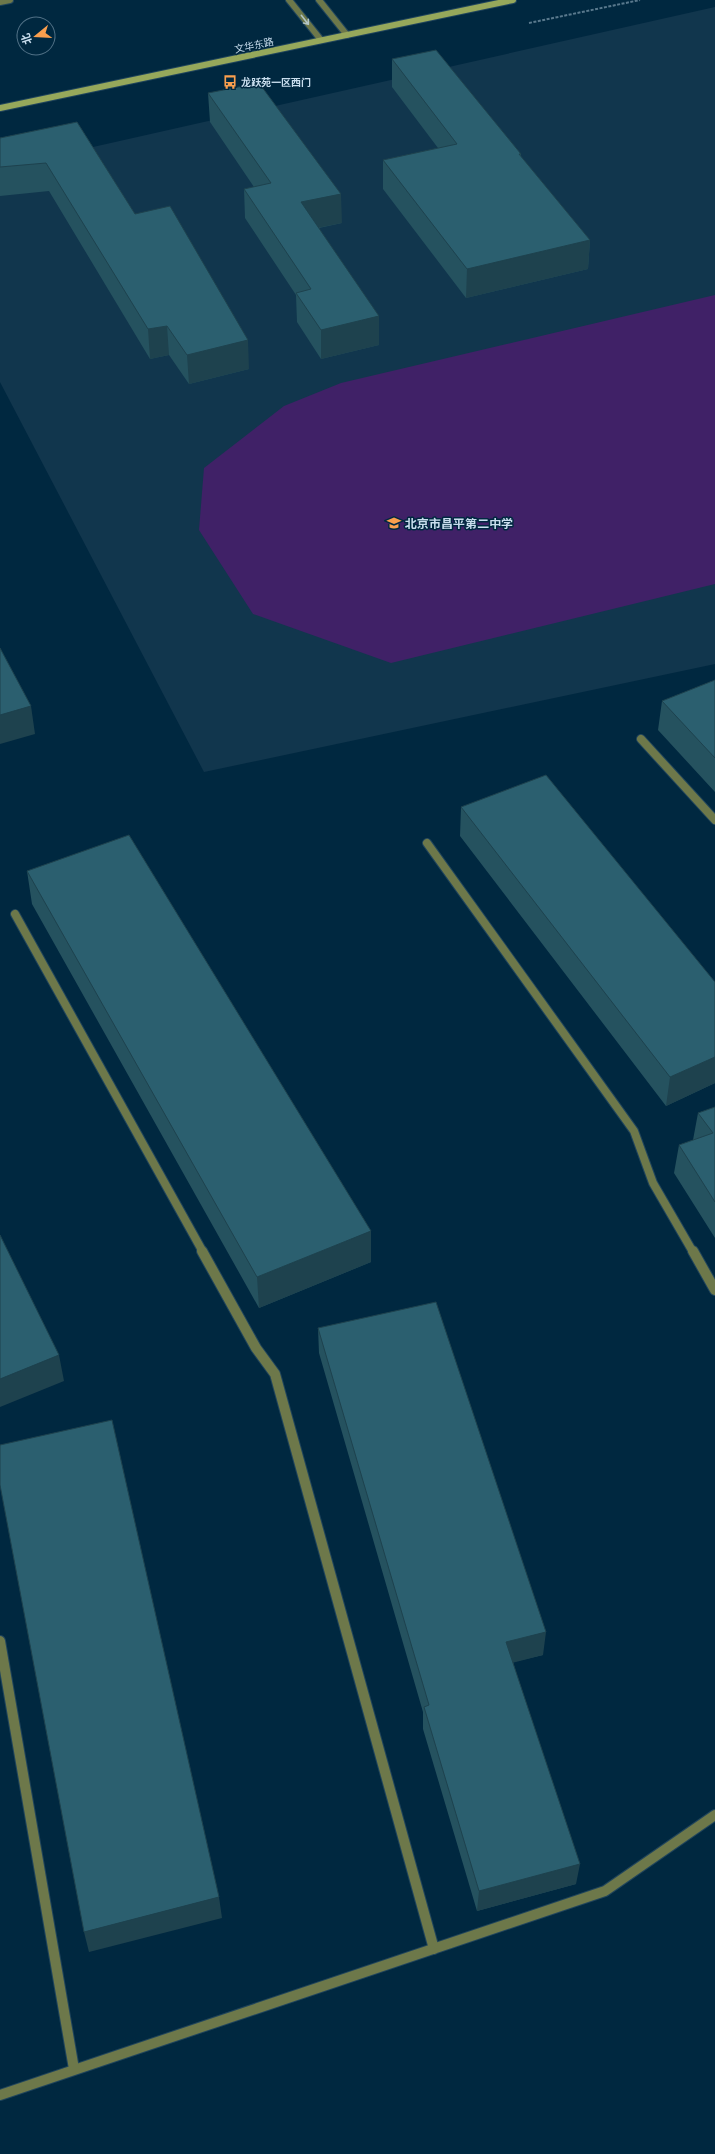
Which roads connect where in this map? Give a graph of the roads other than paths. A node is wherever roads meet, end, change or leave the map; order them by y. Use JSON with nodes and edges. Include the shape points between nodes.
{"nodes":[{"id":1,"x":10,"y":0,"type":"edge"},
{"id":2,"x":289,"y":0,"type":"edge"},
{"id":3,"x":319,"y":0,"type":"edge"},
{"id":4,"x":512,"y":0,"type":"edge"},
{"id":5,"x":0,"y":2,"type":"edge"},
{"id":6,"x":347,"y":35,"type":"junction"},
{"id":7,"x":321,"y":40,"type":"junction"},
{"id":8,"x":0,"y":108,"type":"edge"},
{"id":9,"x":641,"y":739,"type":"dead end"},
{"id":10,"x":715,"y":820,"type":"edge"},
{"id":11,"x":427,"y":843,"type":"dead end"},
{"id":12,"x":15,"y":914,"type":"dead end"},
{"id":13,"x":715,"y":1290,"type":"edge"},
{"id":14,"x":0,"y":1641,"type":"edge"},
{"id":15,"x":715,"y":1815,"type":"edge"},
{"id":16,"x":434,"y":1949,"type":"junction"},
{"id":17,"x":74,"y":2069,"type":"junction"},
{"id":18,"x":0,"y":2095,"type":"edge"}],
"edges":[{"from":1,"to":5,"type":"street"},
{"from":2,"to":7,"type":"street","one_way":true},
{"from":3,"to":6,"type":"street"},
{"from":4,"to":6,"type":"street","name":"文华东路"},
{"from":6,"to":7,"type":"street","name":"文华东路"},
{"from":7,"to":8,"type":"street","name":"文华东路"},
{"from":9,"to":10,"type":"street"},
{"from":11,"to":13,"type":"street","via":[[634,1131],[653,1183]]},
{"from":12,"to":16,"type":"street","via":[[252,1342],[275,1374]]},
{"from":14,"to":17,"type":"street"},
{"from":15,"to":16,"type":"street","via":[[605,1891]]},
{"from":16,"to":17,"type":"street"},
{"from":17,"to":18,"type":"street"}]}
